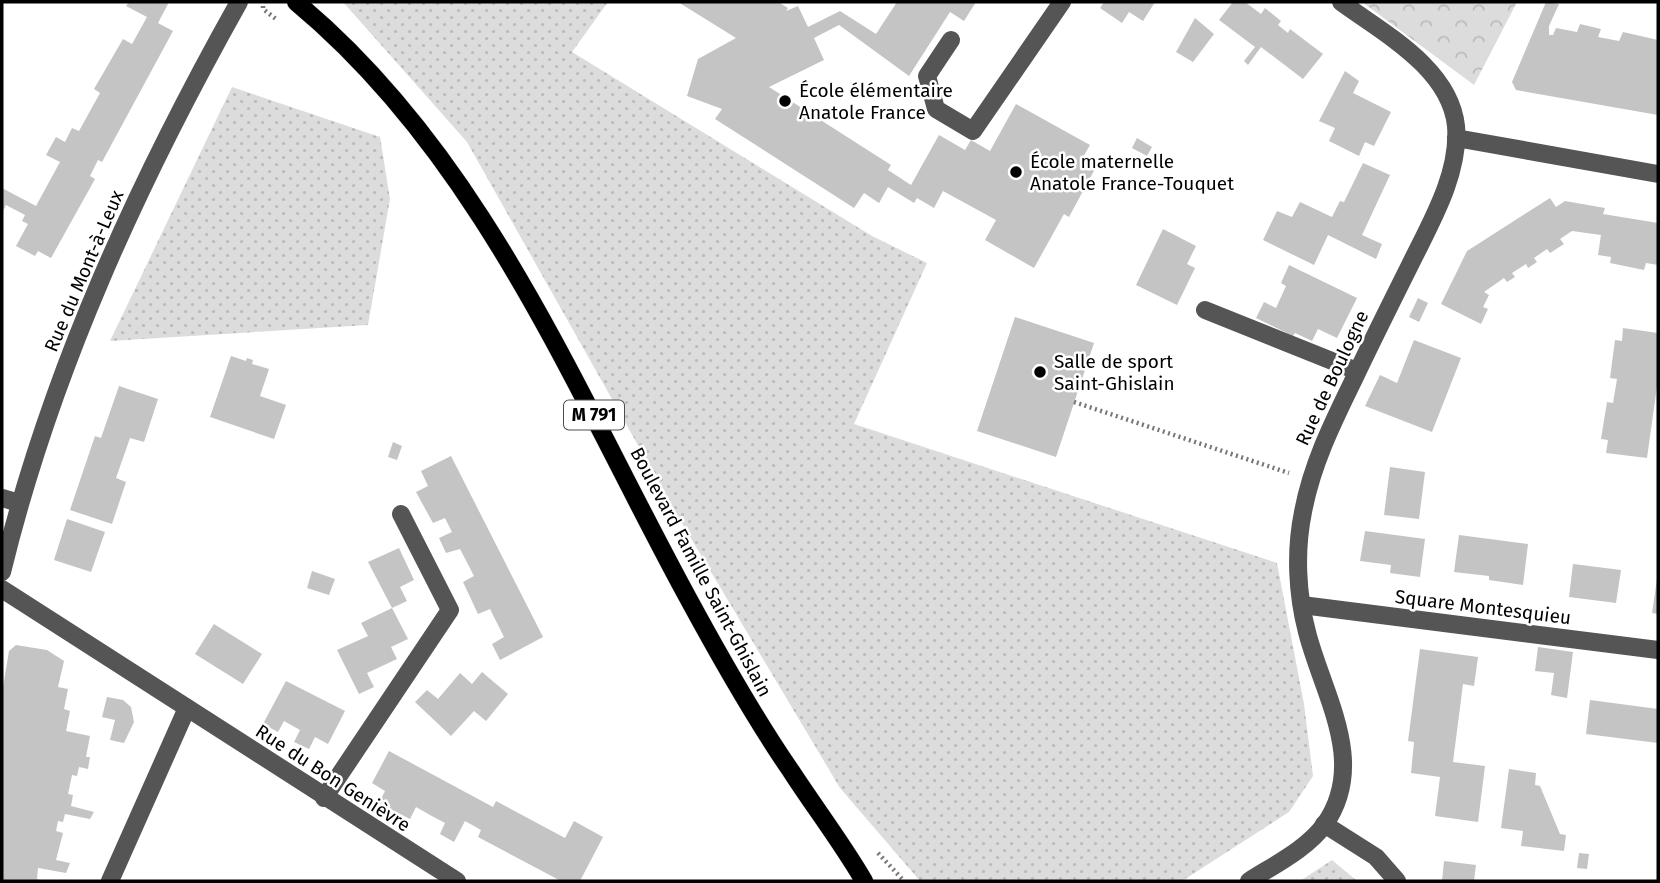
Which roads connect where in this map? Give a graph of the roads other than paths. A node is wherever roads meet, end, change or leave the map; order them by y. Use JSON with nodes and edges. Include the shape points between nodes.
{"nodes":[{"id":1,"x":239,"y":2,"type":"edge"},
{"id":2,"x":296,"y":2,"type":"edge"},
{"id":3,"x":1062,"y":2,"type":"edge"},
{"id":4,"x":1341,"y":2,"type":"edge"},
{"id":5,"x":951,"y":40,"type":"dead end"},
{"id":6,"x":1456,"y":138,"type":"junction"},
{"id":7,"x":1658,"y":174,"type":"edge"},
{"id":8,"x":1205,"y":310,"type":"dead end"},
{"id":9,"x":1357,"y":371,"type":"junction"},
{"id":10,"x":10,"y":501,"type":"edge"},
{"id":11,"x":401,"y":514,"type":"dead end"},
{"id":12,"x":2,"y":572,"type":"edge"},
{"id":13,"x":2,"y":589,"type":"edge"},
{"id":14,"x":1302,"y":605,"type":"junction"},
{"id":15,"x":1658,"y":650,"type":"edge"},
{"id":16,"x":187,"y":708,"type":"junction"},
{"id":17,"x":324,"y":798,"type":"junction"},
{"id":18,"x":1324,"y":824,"type":"junction"},
{"id":19,"x":851,"y":858,"type":"junction"},
{"id":20,"x":110,"y":881,"type":"edge"},
{"id":21,"x":457,"y":881,"type":"edge"},
{"id":22,"x":864,"y":881,"type":"edge"},
{"id":23,"x":874,"y":881,"type":"edge"},
{"id":24,"x":1249,"y":881,"type":"edge"},
{"id":25,"x":1397,"y":881,"type":"edge"}],
"edges":[{"from":1,"to":10,"type":"street","name":"Rue du Mont-à-Leux","via":[[103,273]]},
{"from":2,"to":19,"type":"main road","name":"Boulevard Famille Saint-Ghislain","number":"M 791","via":[[386,89],[484,224],[533,302],[744,696]]},
{"from":3,"to":5,"type":"street","via":[[973,131],[936,109],[927,76]]},
{"from":4,"to":6,"type":"street","name":"Rue de Boulogne","via":[[1428,69],[1451,105]]},
{"from":6,"to":7,"type":"street"},
{"from":6,"to":9,"type":"street","name":"Rue de Boulogne","via":[[1436,213]]},
{"from":8,"to":9,"type":"street"},
{"from":9,"to":14,"type":"street","name":"Rue de Boulogne","via":[[1310,480],[1298,544]]},
{"from":10,"to":12,"type":"street","name":"Rue du Mont-à-Leux"},
{"from":11,"to":17,"type":"street","via":[[450,610]]},
{"from":13,"to":16,"type":"street","name":"Rue du Bon Genièvre"},
{"from":14,"to":15,"type":"street","name":"Square Montesquieu"},
{"from":14,"to":18,"type":"street","name":"Rue de Boulogne","via":[[1344,751],[1338,799]]},
{"from":16,"to":17,"type":"street","name":"Rue du Bon Genièvre"},
{"from":16,"to":20,"type":"street"},
{"from":17,"to":21,"type":"street","name":"Rue du Bon Genièvre"},
{"from":18,"to":24,"type":"street","name":"Rue de Boulogne","via":[[1292,853]]},
{"from":18,"to":25,"type":"street","via":[[1376,857]]},
{"from":19,"to":22,"type":"main road","name":"Boulevard Famille Saint-Ghislain","number":"M 791"},
{"from":19,"to":23,"type":"main road","name":"Boulevard Famille Saint-Ghislain","number":"M 791"}]}
